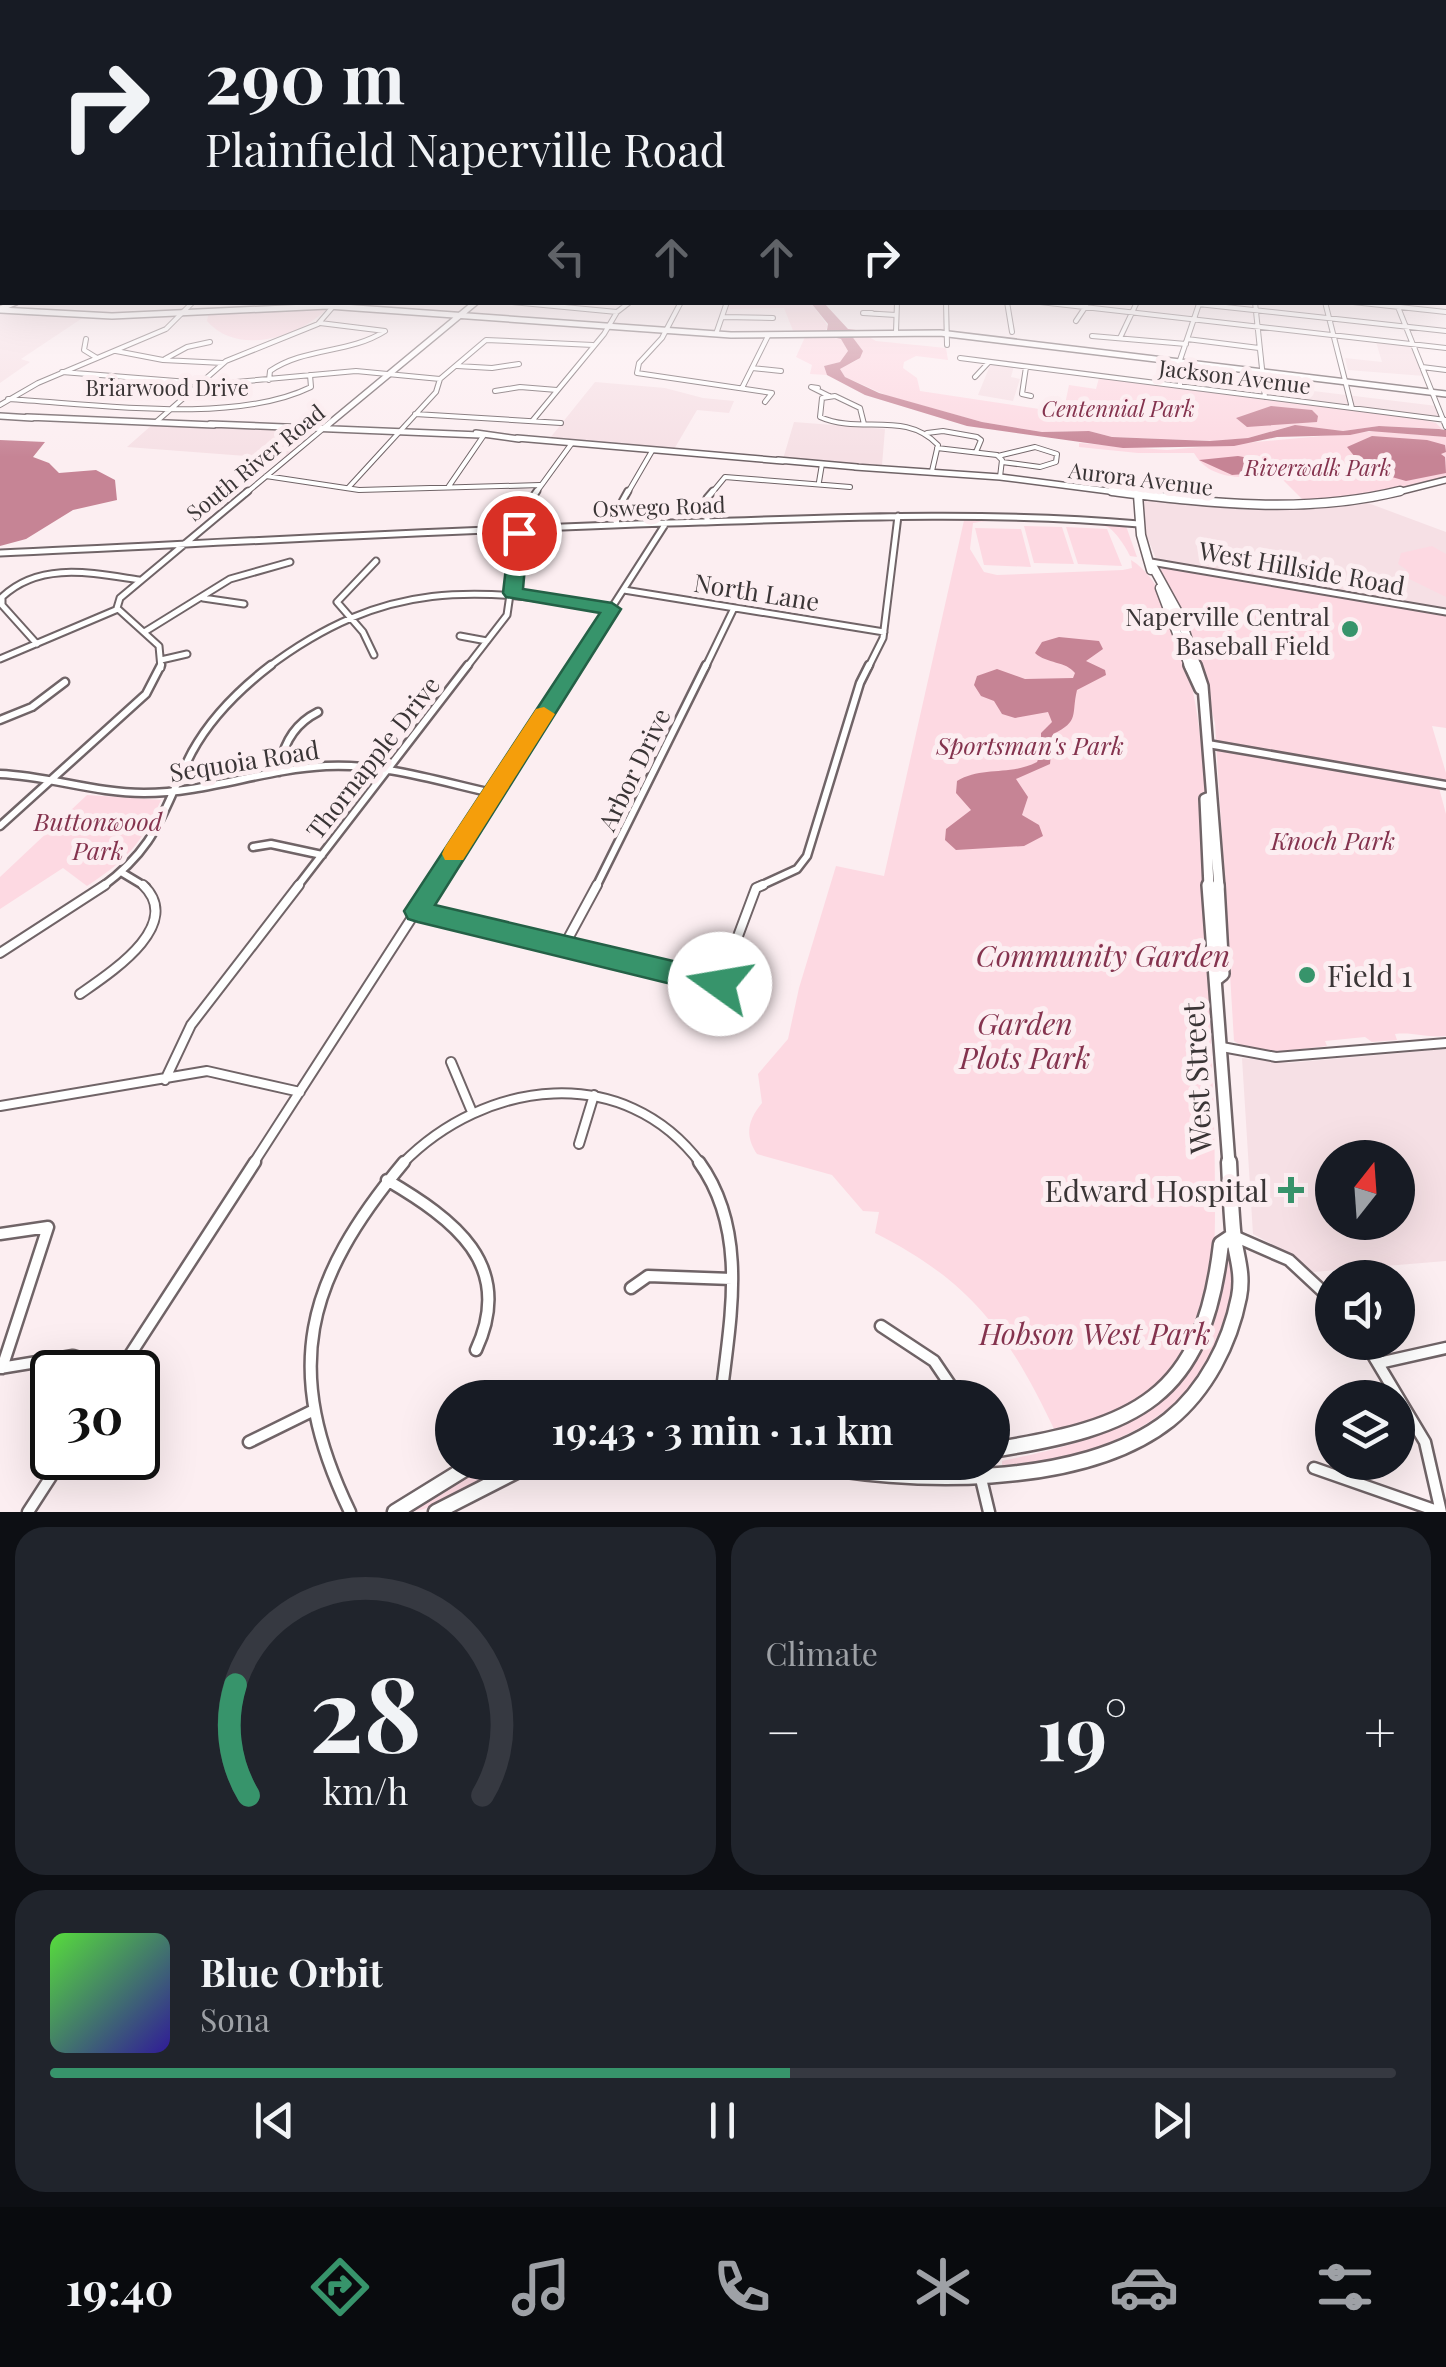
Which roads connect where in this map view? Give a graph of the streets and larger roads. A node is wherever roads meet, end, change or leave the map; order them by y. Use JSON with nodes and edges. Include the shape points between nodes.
{"nodes":[{"id":1,"x":180,"y":316,"type":"edge"},
{"id":2,"x":325,"y":316,"type":"edge"},
{"id":3,"x":454,"y":316,"type":"edge"},
{"id":4,"x":459,"y":316,"type":"junction"},
{"id":5,"x":615,"y":316,"type":"edge"},
{"id":6,"x":673,"y":316,"type":"edge"},
{"id":7,"x":896,"y":316,"type":"edge"},
{"id":8,"x":947,"y":316,"type":"edge"},
{"id":9,"x":1009,"y":316,"type":"edge"},
{"id":10,"x":1080,"y":316,"type":"edge"},
{"id":11,"x":1130,"y":316,"type":"edge"},
{"id":12,"x":1159,"y":316,"type":"edge"},
{"id":13,"x":1195,"y":316,"type":"edge"},
{"id":14,"x":1256,"y":316,"type":"edge"},
{"id":15,"x":1298,"y":316,"type":"edge"},
{"id":16,"x":1328,"y":316,"type":"edge"},
{"id":17,"x":1401,"y":316,"type":"edge"},
{"id":18,"x":723,"y":317,"type":"joint"},
{"id":19,"x":773,"y":318,"type":"dead end"},
{"id":20,"x":1329,"y":319,"type":"junction"},
{"id":21,"x":1193,"y":320,"type":"junction"},
{"id":22,"x":1076,"y":321,"type":"dead end"},
{"id":23,"x":319,"y":323,"type":"junction"},
{"id":24,"x":1257,"y":327,"type":"junction"},
{"id":25,"x":1406,"y":327,"type":"junction"},
{"id":26,"x":609,"y":328,"type":"junction"},
{"id":27,"x":166,"y":329,"type":"junction"},
{"id":28,"x":179,"y":331,"type":"dead end"},
{"id":29,"x":666,"y":331,"type":"junction"},
{"id":30,"x":1446,"y":331,"type":"edge"},
{"id":31,"x":896,"y":332,"type":"junction"},
{"id":32,"x":1012,"y":332,"type":"dead end"},
{"id":33,"x":716,"y":334,"type":"junction"},
{"id":34,"x":948,"y":334,"type":"junction"},
{"id":35,"x":768,"y":336,"type":"junction"},
{"id":36,"x":1092,"y":336,"type":"dead end"},
{"id":37,"x":1334,"y":336,"type":"junction"},
{"id":38,"x":1120,"y":338,"type":"junction"},
{"id":39,"x":86,"y":340,"type":"dead end"},
{"id":40,"x":210,"y":342,"type":"dead end"},
{"id":41,"x":1186,"y":342,"type":"junction"},
{"id":42,"x":1413,"y":344,"type":"junction"},
{"id":43,"x":328,"y":345,"type":"dead end"},
{"id":44,"x":593,"y":345,"type":"junction"},
{"id":45,"x":948,"y":345,"type":"dead end"},
{"id":46,"x":1260,"y":348,"type":"junction"},
{"id":47,"x":1446,"y":348,"type":"edge"},
{"id":48,"x":115,"y":350,"type":"junction"},
{"id":49,"x":328,"y":353,"type":"junction"},
{"id":50,"x":97,"y":358,"type":"junction"},
{"id":51,"x":960,"y":358,"type":"dead end"},
{"id":52,"x":163,"y":360,"type":"junction"},
{"id":53,"x":989,"y":362,"type":"junction"},
{"id":54,"x":1180,"y":362,"type":"junction"},
{"id":55,"x":224,"y":363,"type":"junction"},
{"id":56,"x":519,"y":364,"type":"dead end"},
{"id":57,"x":457,"y":366,"type":"junction"},
{"id":58,"x":1026,"y":367,"type":"junction"},
{"id":59,"x":1422,"y":367,"type":"junction"},
{"id":60,"x":752,"y":368,"type":"junction"},
{"id":61,"x":781,"y":370,"type":"dead end"},
{"id":62,"x":1446,"y":370,"type":"edge"},
{"id":63,"x":62,"y":372,"type":"junction"},
{"id":64,"x":1262,"y":372,"type":"junction"},
{"id":65,"x":390,"y":374,"type":"junction"},
{"id":66,"x":310,"y":375,"type":"junction"},
{"id":67,"x":975,"y":377,"type":"dead end"},
{"id":68,"x":440,"y":379,"type":"junction"},
{"id":69,"x":269,"y":380,"type":"junction"},
{"id":70,"x":1346,"y":382,"type":"junction"},
{"id":71,"x":200,"y":383,"type":"junction"},
{"id":72,"x":1180,"y":386,"type":"junction"},
{"id":73,"x":742,"y":388,"type":"junction"},
{"id":74,"x":818,"y":388,"type":"dead end"},
{"id":75,"x":558,"y":390,"type":"junction"},
{"id":76,"x":495,"y":391,"type":"dead end"},
{"id":77,"x":1432,"y":392,"type":"junction"},
{"id":78,"x":1446,"y":394,"type":"edge"},
{"id":79,"x":829,"y":396,"type":"junction"},
{"id":80,"x":1031,"y":396,"type":"dead end"},
{"id":81,"x":1265,"y":397,"type":"junction"},
{"id":82,"x":8,"y":400,"type":"junction"},
{"id":83,"x":282,"y":400,"type":"junction"},
{"id":84,"x":766,"y":402,"type":"dead end"},
{"id":85,"x":0,"y":405,"type":"edge"},
{"id":86,"x":1351,"y":405,"type":"junction"},
{"id":87,"x":174,"y":406,"type":"junction"},
{"id":88,"x":285,"y":407,"type":"dead end"},
{"id":89,"x":415,"y":414,"type":"junction"},
{"id":90,"x":0,"y":416,"type":"edge"},
{"id":91,"x":1413,"y":416,"type":"junction"},
{"id":92,"x":27,"y":417,"type":"joint"},
{"id":93,"x":100,"y":420,"type":"joint"},
{"id":94,"x":533,"y":420,"type":"junction"},
{"id":95,"x":912,"y":420,"type":"dead end"},
{"id":96,"x":1444,"y":420,"type":"edge"},
{"id":97,"x":156,"y":422,"type":"junction"},
{"id":98,"x":561,"y":422,"type":"dead end"},
{"id":99,"x":210,"y":424,"type":"joint"},
{"id":100,"x":864,"y":424,"type":"junction"},
{"id":101,"x":271,"y":426,"type":"joint"},
{"id":102,"x":904,"y":426,"type":"junction"},
{"id":103,"x":324,"y":428,"type":"junction"},
{"id":104,"x":1446,"y":428,"type":"edge"},
{"id":105,"x":402,"y":431,"type":"junction"},
{"id":106,"x":925,"y":433,"type":"junction"},
{"id":107,"x":482,"y":435,"type":"junction"},
{"id":108,"x":572,"y":443,"type":"junction"},
{"id":109,"x":938,"y":448,"type":"junction"},
{"id":110,"x":652,"y":451,"type":"junction"},
{"id":111,"x":976,"y":452,"type":"junction"},
{"id":112,"x":1000,"y":459,"type":"junction"},
{"id":113,"x":822,"y":464,"type":"junction"},
{"id":114,"x":932,"y":472,"type":"junction"},
{"id":115,"x":266,"y":476,"type":"junction"},
{"id":116,"x":1000,"y":478,"type":"junction"},
{"id":117,"x":1446,"y":480,"type":"edge"},
{"id":118,"x":819,"y":482,"type":"junction"},
{"id":119,"x":541,"y":485,"type":"junction"},
{"id":120,"x":449,"y":486,"type":"junction"},
{"id":121,"x":850,"y":487,"type":"dead end"},
{"id":122,"x":348,"y":488,"type":"junction"},
{"id":123,"x":1138,"y":496,"type":"junction"},
{"id":124,"x":898,"y":516,"type":"junction"},
{"id":125,"x":707,"y":521,"type":"junction"},
{"id":126,"x":667,"y":522,"type":"junction"},
{"id":127,"x":616,"y":524,"type":"junction"},
{"id":128,"x":1139,"y":524,"type":"junction"},
{"id":129,"x":519,"y":529,"type":"junction"},
{"id":130,"x":183,"y":544,"type":"junction"},
{"id":131,"x":0,"y":553,"type":"edge"},
{"id":132,"x":517,"y":553,"type":"junction"},
{"id":133,"x":490,"y":554,"type":"dead end"},
{"id":134,"x":376,"y":561,"type":"dead end"},
{"id":135,"x":290,"y":562,"type":"dead end"},
{"id":136,"x":1152,"y":565,"type":"junction"},
{"id":137,"x":140,"y":580,"type":"junction"},
{"id":138,"x":624,"y":590,"type":"junction"},
{"id":139,"x":513,"y":593,"type":"junction"},
{"id":140,"x":201,"y":597,"type":"junction"},
{"id":141,"x":244,"y":604,"type":"dead end"},
{"id":142,"x":734,"y":608,"type":"junction"},
{"id":143,"x":612,"y":609,"type":"junction"},
{"id":144,"x":118,"y":610,"type":"junction"},
{"id":145,"x":1446,"y":612,"type":"edge"},
{"id":146,"x":348,"y":617,"type":"junction"},
{"id":147,"x":146,"y":631,"type":"junction"},
{"id":148,"x":884,"y":632,"type":"junction"},
{"id":149,"x":460,"y":636,"type":"dead end"},
{"id":150,"x":487,"y":641,"type":"junction"},
{"id":151,"x":37,"y":644,"type":"junction"},
{"id":152,"x":187,"y":654,"type":"dead end"},
{"id":153,"x":374,"y":655,"type":"dead end"},
{"id":154,"x":0,"y":659,"type":"edge"},
{"id":155,"x":161,"y":660,"type":"junction"},
{"id":156,"x":65,"y":682,"type":"dead end"},
{"id":157,"x":318,"y":712,"type":"dead end"},
{"id":158,"x":0,"y":720,"type":"edge"},
{"id":159,"x":1208,"y":744,"type":"junction"},
{"id":160,"x":279,"y":772,"type":"junction"},
{"id":161,"x":387,"y":772,"type":"junction"},
{"id":162,"x":0,"y":774,"type":"edge"},
{"id":163,"x":52,"y":779,"type":"junction"},
{"id":164,"x":1446,"y":786,"type":"edge"},
{"id":165,"x":174,"y":792,"type":"junction"},
{"id":166,"x":493,"y":794,"type":"junction"},
{"id":167,"x":0,"y":826,"type":"edge"},
{"id":168,"x":253,"y":847,"type":"dead end"},
{"id":169,"x":322,"y":855,"type":"junction"},
{"id":170,"x":121,"y":872,"type":"junction"},
{"id":171,"x":418,"y":911,"type":"junction"},
{"id":172,"x":563,"y":946,"type":"junction"},
{"id":173,"x":0,"y":953,"type":"edge"},
{"id":174,"x":80,"y":994,"type":"dead end"},
{"id":175,"x":1446,"y":1042,"type":"edge"},
{"id":176,"x":1222,"y":1047,"type":"junction"},
{"id":177,"x":451,"y":1062,"type":"dead end"},
{"id":178,"x":166,"y":1080,"type":"junction"},
{"id":179,"x":300,"y":1092,"type":"junction"},
{"id":180,"x":594,"y":1095,"type":"junction"},
{"id":181,"x":0,"y":1106,"type":"edge"},
{"id":182,"x":472,"y":1112,"type":"junction"},
{"id":183,"x":578,"y":1144,"type":"dead end"},
{"id":184,"x":387,"y":1180,"type":"junction"},
{"id":185,"x":0,"y":1234,"type":"edge"},
{"id":186,"x":1233,"y":1236,"type":"junction"},
{"id":187,"x":732,"y":1280,"type":"junction"},
{"id":188,"x":1315,"y":1283,"type":"edge"},
{"id":189,"x":631,"y":1288,"type":"dead end"},
{"id":190,"x":882,"y":1326,"type":"dead end"},
{"id":191,"x":1446,"y":1348,"type":"edge"},
{"id":192,"x":134,"y":1350,"type":"edge"},
{"id":193,"x":476,"y":1350,"type":"dead end"},
{"id":194,"x":1377,"y":1360,"type":"edge"},
{"id":195,"x":30,"y":1363,"type":"edge"},
{"id":196,"x":1379,"y":1363,"type":"junction"},
{"id":197,"x":1,"y":1368,"type":"edge"},
{"id":198,"x":722,"y":1380,"type":"edge"},
{"id":199,"x":947,"y":1380,"type":"edge"},
{"id":200,"x":312,"y":1411,"type":"junction"},
{"id":201,"x":248,"y":1442,"type":"dead end"},
{"id":202,"x":1010,"y":1447,"type":"edge"},
{"id":203,"x":1314,"y":1468,"type":"dead end"},
{"id":204,"x":1010,"y":1469,"type":"edge"},
{"id":205,"x":49,"y":1480,"type":"edge"},
{"id":206,"x":447,"y":1480,"type":"edge"},
{"id":207,"x":494,"y":1480,"type":"edge"},
{"id":208,"x":981,"y":1480,"type":"edge"},
{"id":209,"x":28,"y":1512,"type":"edge"},
{"id":210,"x":350,"y":1512,"type":"edge"},
{"id":211,"x":395,"y":1512,"type":"edge"},
{"id":212,"x":436,"y":1512,"type":"edge"},
{"id":213,"x":989,"y":1512,"type":"edge"},
{"id":214,"x":1440,"y":1512,"type":"edge"}],
"edges":[{"from":1,"to":27,"type":"street"},
{"from":2,"to":23,"type":"street"},
{"from":3,"to":4,"type":"street"},
{"from":4,"to":26,"type":"street"},
{"from":4,"to":65,"type":"street","name":"South River Road"},
{"from":5,"to":26,"type":"street"},
{"from":6,"to":29,"type":"street"},
{"from":7,"to":31,"type":"street"},
{"from":8,"to":34,"type":"street"},
{"from":9,"to":32,"type":"street"},
{"from":10,"to":22,"type":"street"},
{"from":11,"to":38,"type":"street"},
{"from":12,"to":21,"type":"street"},
{"from":13,"to":21,"type":"street"},
{"from":14,"to":24,"type":"street"},
{"from":15,"to":20,"type":"street"},
{"from":16,"to":20,"type":"street"},
{"from":17,"to":25,"type":"street"},
{"from":18,"to":19,"type":"street"},
{"from":18,"to":33,"type":"street"},
{"from":20,"to":25,"type":"street"},
{"from":20,"to":37,"type":"street"},
{"from":21,"to":24,"type":"street"},
{"from":21,"to":41,"type":"street"},
{"from":23,"to":49,"type":"street","via":[[384,331],[362,348]]},
{"from":23,"to":55,"type":"street"},
{"from":24,"to":37,"type":"street"},
{"from":24,"to":46,"type":"street"},
{"from":25,"to":30,"type":"street"},
{"from":25,"to":42,"type":"street"},
{"from":26,"to":29,"type":"street"},
{"from":26,"to":44,"type":"street"},
{"from":27,"to":28,"type":"street"},
{"from":27,"to":48,"type":"street"},
{"from":29,"to":33,"type":"street"},
{"from":29,"to":73,"type":"street","via":[[637,373]]},
{"from":31,"to":34,"type":"street"},
{"from":31,"to":35,"type":"street"},
{"from":33,"to":35,"type":"street"},
{"from":34,"to":45,"type":"street"},
{"from":34,"to":54,"type":"street"},
{"from":35,"to":60,"type":"street"},
{"from":36,"to":38,"type":"street"},
{"from":37,"to":42,"type":"street"},
{"from":37,"to":70,"type":"street"},
{"from":38,"to":41,"type":"street"},
{"from":39,"to":50,"type":"street","via":[[84,350]]},
{"from":40,"to":52,"type":"street"},
{"from":41,"to":46,"type":"street"},
{"from":41,"to":54,"type":"street"},
{"from":42,"to":47,"type":"street"},
{"from":42,"to":59,"type":"street"},
{"from":43,"to":49,"type":"street"},
{"from":44,"to":57,"type":"street","via":[[488,339]]},
{"from":44,"to":75,"type":"street"},
{"from":46,"to":64,"type":"street"},
{"from":48,"to":50,"type":"street"},
{"from":48,"to":52,"type":"street"},
{"from":49,"to":69,"type":"street","via":[[282,362]]},
{"from":50,"to":63,"type":"street"},
{"from":51,"to":53,"type":"street","name":"Jackson Avenue"},
{"from":52,"to":55,"type":"street"},
{"from":53,"to":58,"type":"street","name":"Jackson Avenue"},
{"from":53,"to":67,"type":"street"},
{"from":54,"to":64,"type":"street"},
{"from":54,"to":72,"type":"street"},
{"from":55,"to":71,"type":"street"},
{"from":56,"to":57,"type":"street"},
{"from":57,"to":68,"type":"street"},
{"from":58,"to":72,"type":"street","name":"Jackson Avenue"},
{"from":58,"to":80,"type":"street","via":[[1022,394]]},
{"from":59,"to":62,"type":"street"},
{"from":59,"to":77,"type":"street"},
{"from":60,"to":61,"type":"street"},
{"from":60,"to":73,"type":"street"},
{"from":63,"to":71,"type":"street"},
{"from":63,"to":82,"type":"street"},
{"from":64,"to":70,"type":"street"},
{"from":64,"to":81,"type":"street"},
{"from":65,"to":66,"type":"street"},
{"from":65,"to":68,"type":"street"},
{"from":65,"to":103,"type":"street","name":"South River Road"},
{"from":66,"to":69,"type":"street"},
{"from":66,"to":83,"type":"street","name":"Briarwood Drive","via":[[308,391]]},
{"from":68,"to":89,"type":"street"},
{"from":69,"to":71,"type":"street"},
{"from":70,"to":77,"type":"street"},
{"from":70,"to":86,"type":"street"},
{"from":71,"to":87,"type":"street"},
{"from":72,"to":81,"type":"street","name":"Jackson Avenue"},
{"from":73,"to":84,"type":"street","via":[[772,393]]},
{"from":74,"to":79,"type":"street"},
{"from":75,"to":76,"type":"street"},
{"from":75,"to":94,"type":"street"},
{"from":77,"to":78,"type":"street"},
{"from":77,"to":96,"type":"street"},
{"from":79,"to":100,"type":"street","via":[[860,408]]},
{"from":79,"to":100,"type":"street","via":[[822,398],[820,417]]},
{"from":81,"to":86,"type":"street","name":"Jackson Avenue"},
{"from":82,"to":85,"type":"street"},
{"from":82,"to":87,"type":"street","name":"Briarwood Drive"},
{"from":83,"to":87,"type":"street","name":"Briarwood Drive"},
{"from":83,"to":88,"type":"street"},
{"from":86,"to":91,"type":"street","name":"Jackson Avenue"},
{"from":87,"to":97,"type":"street"},
{"from":89,"to":94,"type":"street"},
{"from":89,"to":105,"type":"street"},
{"from":90,"to":92,"type":"street","name":"Aurora Avenue"},
{"from":91,"to":96,"type":"street","name":"Jackson Avenue"},
{"from":91,"to":104,"type":"street"},
{"from":92,"to":93,"type":"street","name":"Aurora Avenue"},
{"from":93,"to":97,"type":"street","name":"Aurora Avenue"},
{"from":94,"to":98,"type":"street"},
{"from":95,"to":102,"type":"street"},
{"from":96,"to":104,"type":"street"},
{"from":97,"to":99,"type":"street","name":"Aurora Avenue"},
{"from":99,"to":101,"type":"street","name":"Aurora Avenue"},
{"from":100,"to":102,"type":"street"},
{"from":101,"to":103,"type":"street","name":"Aurora Avenue"},
{"from":102,"to":106,"type":"street"},
{"from":103,"to":105,"type":"street","name":"Aurora Avenue"},
{"from":103,"to":115,"type":"street","name":"South River Road"},
{"from":105,"to":107,"type":"street","name":"Aurora Avenue"},
{"from":105,"to":122,"type":"street"},
{"from":106,"to":109,"type":"street"},
{"from":106,"to":111,"type":"street","via":[[977,437]]},
{"from":107,"to":108,"type":"street","name":"Aurora Avenue"},
{"from":107,"to":120,"type":"street"},
{"from":108,"to":110,"type":"street","name":"Aurora Avenue"},
{"from":108,"to":119,"type":"street","name":"Thornapple Drive"},
{"from":109,"to":111,"type":"street"},
{"from":109,"to":114,"type":"street"},
{"from":110,"to":113,"type":"street","name":"Aurora Avenue"},
{"from":110,"to":127,"type":"street"},
{"from":111,"to":112,"type":"street"},
{"from":112,"to":112,"type":"street","via":[[1051,465],[1057,454],[1024,446]]},
{"from":112,"to":116,"type":"street"},
{"from":113,"to":114,"type":"street","name":"Aurora Avenue"},
{"from":113,"to":118,"type":"street"},
{"from":114,"to":116,"type":"street","name":"Aurora Avenue"},
{"from":115,"to":122,"type":"street"},
{"from":115,"to":130,"type":"street","name":"South River Road"},
{"from":116,"to":123,"type":"street","name":"Aurora Avenue"},
{"from":117,"to":123,"type":"street","name":"Aurora Avenue","via":[[1324,504],[1227,506]]},
{"from":118,"to":121,"type":"street"},
{"from":118,"to":125,"type":"street","via":[[725,478],[707,498]]},
{"from":119,"to":120,"type":"street"},
{"from":119,"to":129,"type":"street","name":"Thornapple Drive"},
{"from":120,"to":122,"type":"street"},
{"from":123,"to":128,"type":"street","name":"West Street"},
{"from":124,"to":125,"type":"street","name":"Oswego Road"},
{"from":124,"to":128,"type":"street","name":"Oswego Road","via":[[1034,514]]},
{"from":124,"to":148,"type":"street"},
{"from":125,"to":126,"type":"street","name":"Oswego Road"},
{"from":126,"to":127,"type":"street","name":"Oswego Road"},
{"from":126,"to":138,"type":"street"},
{"from":127,"to":129,"type":"street","name":"Oswego Road"},
{"from":128,"to":136,"type":"street","name":"West Street"},
{"from":129,"to":130,"type":"street","name":"Oswego Road"},
{"from":129,"to":132,"type":"street","name":"Thornapple Drive"},
{"from":130,"to":131,"type":"street","name":"Oswego Road"},
{"from":130,"to":137,"type":"street","name":"South River Road"},
{"from":132,"to":133,"type":"street"},
{"from":132,"to":139,"type":"street","name":"Thornapple Drive"},
{"from":134,"to":146,"type":"street","via":[[338,597]]},
{"from":135,"to":140,"type":"street","via":[[238,571]]},
{"from":136,"to":145,"type":"street","name":"West Hillside Road"},
{"from":136,"to":159,"type":"street","name":"West Street","via":[[1200,690]]},
{"from":137,"to":144,"type":"street","name":"South River Road","via":[[120,598]]},
{"from":137,"to":151,"type":"street","via":[[54,574],[12,587],[2,604]]},
{"from":138,"to":142,"type":"street","name":"North Lane"},
{"from":138,"to":143,"type":"street"},
{"from":139,"to":143,"type":"street"},
{"from":139,"to":146,"type":"street","via":[[427,596]]},
{"from":139,"to":150,"type":"street","name":"Thornapple Drive","via":[[507,615]]},
{"from":140,"to":141,"type":"street"},
{"from":140,"to":147,"type":"street"},
{"from":142,"to":148,"type":"street","name":"North Lane"},
{"from":142,"to":172,"type":"street","name":"Arbor Drive"},
{"from":143,"to":166,"type":"street"},
{"from":144,"to":147,"type":"street"},
{"from":144,"to":151,"type":"street"},
{"from":146,"to":153,"type":"street"},
{"from":146,"to":165,"type":"street","via":[[290,648],[221,714],[198,742]]},
{"from":147,"to":155,"type":"street"},
{"from":148,"to":172,"type":"street","via":[[860,683],[807,856],[797,869],[756,888],[720,984]]},
{"from":149,"to":150,"type":"street"},
{"from":150,"to":161,"type":"street","name":"Thornapple Drive"},
{"from":151,"to":154,"type":"street"},
{"from":152,"to":155,"type":"street"},
{"from":155,"to":163,"type":"street","via":[[146,694]]},
{"from":156,"to":158,"type":"street"},
{"from":157,"to":160,"type":"street","via":[[286,743]]},
{"from":159,"to":164,"type":"street"},
{"from":159,"to":176,"type":"street","name":"West Street","via":[[1224,974],[1218,978]]},
{"from":160,"to":161,"type":"street","name":"Sequoia Road","via":[[339,766]]},
{"from":160,"to":165,"type":"street","name":"Sequoia Road"},
{"from":161,"to":166,"type":"street","name":"Sequoia Road"},
{"from":161,"to":169,"type":"street","name":"Thornapple Drive"},
{"from":162,"to":163,"type":"street","name":"Sequoia Road"},
{"from":163,"to":165,"type":"street","name":"Sequoia Road","via":[[113,792]]},
{"from":163,"to":167,"type":"street"},
{"from":165,"to":170,"type":"street","via":[[151,841]]},
{"from":166,"to":171,"type":"street"},
{"from":168,"to":169,"type":"street"},
{"from":169,"to":178,"type":"street","name":"Thornapple Drive","via":[[191,1026]]},
{"from":170,"to":173,"type":"street"},
{"from":170,"to":174,"type":"street","via":[[150,892],[153,922],[127,959]]},
{"from":171,"to":172,"type":"street"},
{"from":171,"to":179,"type":"street"},
{"from":175,"to":176,"type":"street","via":[[1276,1057]]},
{"from":176,"to":186,"type":"street","name":"West Street"},
{"from":177,"to":182,"type":"street"},
{"from":178,"to":179,"type":"street","via":[[215,1071]]},
{"from":178,"to":181,"type":"street"},
{"from":179,"to":192,"type":"street"},
{"from":180,"to":182,"type":"street","via":[[530,1094]]},
{"from":180,"to":183,"type":"street"},
{"from":180,"to":187,"type":"street","via":[[646,1114],[698,1160],[726,1218]]},
{"from":182,"to":184,"type":"street","via":[[422,1143]]},
{"from":184,"to":193,"type":"street","via":[[454,1222],[480,1256],[488,1316]]},
{"from":184,"to":200,"type":"street","via":[[325,1290],[311,1349]]},
{"from":185,"to":197,"type":"street","via":[[48,1227]]},
{"from":186,"to":188,"type":"street","via":[[1291,1259]]},
{"from":186,"to":202,"type":"street","name":"West Street","via":[[1220,1244],[1214,1306],[1200,1343],[1164,1389],[1096,1430]]},
{"from":186,"to":204,"type":"street","name":"West Street","via":[[1241,1262],[1230,1329],[1206,1380],[1175,1414],[1107,1454],[1062,1466]]},
{"from":187,"to":189,"type":"street","via":[[648,1276]]},
{"from":187,"to":198,"type":"street"},
{"from":190,"to":199,"type":"street","via":[[934,1360]]},
{"from":191,"to":196,"type":"street"},
{"from":194,"to":196,"type":"street"},
{"from":195,"to":197,"type":"street"},
{"from":196,"to":214,"type":"street","via":[[1425,1442]]},
{"from":200,"to":201,"type":"street"},
{"from":200,"to":210,"type":"street"},
{"from":203,"to":214,"type":"street"},
{"from":205,"to":209,"type":"street"},
{"from":206,"to":211,"type":"street"},
{"from":207,"to":212,"type":"street"},
{"from":208,"to":213,"type":"street"}]}
